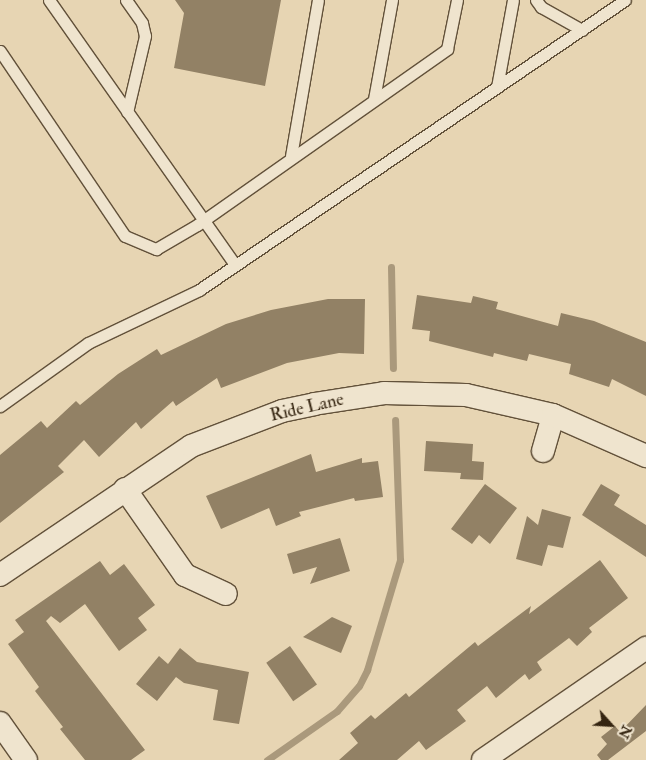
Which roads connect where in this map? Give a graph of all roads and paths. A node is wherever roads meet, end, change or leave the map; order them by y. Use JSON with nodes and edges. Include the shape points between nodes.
{"nodes":[{"id":1,"x":49,"y":0,"type":"edge"},
{"id":2,"x":126,"y":0,"type":"edge"},
{"id":3,"x":318,"y":0,"type":"edge"},
{"id":4,"x":392,"y":0,"type":"edge"},
{"id":5,"x":457,"y":0,"type":"edge"},
{"id":6,"x":513,"y":0,"type":"edge"},
{"id":7,"x":536,"y":0,"type":"edge"},
{"id":8,"x":625,"y":0,"type":"edge"},
{"id":9,"x":582,"y":30,"type":"junction"},
{"id":10,"x":0,"y":51,"type":"edge"},
{"id":11,"x":497,"y":87,"type":"junction"},
{"id":12,"x":374,"y":99,"type":"junction"},
{"id":13,"x":127,"y":112,"type":"junction"},
{"id":14,"x":291,"y":156,"type":"junction"},
{"id":15,"x":203,"y":220,"type":"junction"},
{"id":16,"x":235,"y":265,"type":"junction"},
{"id":17,"x":0,"y":406,"type":"edge"},
{"id":18,"x":553,"y":415,"type":"junction"},
{"id":19,"x":543,"y":451,"type":"dead end"},
{"id":20,"x":646,"y":456,"type":"edge"},
{"id":21,"x":125,"y":489,"type":"junction"},
{"id":22,"x":0,"y":575,"type":"edge"},
{"id":23,"x":226,"y":594,"type":"dead end"},
{"id":24,"x":646,"y":648,"type":"edge"},
{"id":25,"x":0,"y":723,"type":"edge"},
{"id":26,"x":26,"y":760,"type":"edge"},
{"id":27,"x":483,"y":760,"type":"edge"}],
"edges":[{"from":1,"to":13,"type":"lane"},
{"from":2,"to":13,"type":"lane","via":[[145,36]]},
{"from":3,"to":14,"type":"lane"},
{"from":4,"to":12,"type":"lane"},
{"from":5,"to":12,"type":"lane","via":[[446,49]]},
{"from":6,"to":11,"type":"lane"},
{"from":7,"to":9,"type":"lane","via":[[541,7]]},
{"from":8,"to":9,"type":"lane"},
{"from":9,"to":11,"type":"lane"},
{"from":10,"to":15,"type":"lane","via":[[125,236],[156,248]]},
{"from":11,"to":16,"type":"lane"},
{"from":12,"to":14,"type":"lane"},
{"from":13,"to":15,"type":"lane"},
{"from":14,"to":15,"type":"lane"},
{"from":15,"to":16,"type":"lane"},
{"from":16,"to":17,"type":"lane","via":[[199,290],[88,343]]},
{"from":18,"to":19,"type":"street"},
{"from":18,"to":20,"type":"street","name":"Ride Lane"},
{"from":18,"to":21,"type":"street","name":"Ride Lane","via":[[466,395],[384,392],[324,402],[282,411],[191,446]]},
{"from":21,"to":22,"type":"street","name":"Ride Lane"},
{"from":21,"to":23,"type":"street","via":[[185,575]]},
{"from":24,"to":27,"type":"street"},
{"from":25,"to":26,"type":"street"}]}
